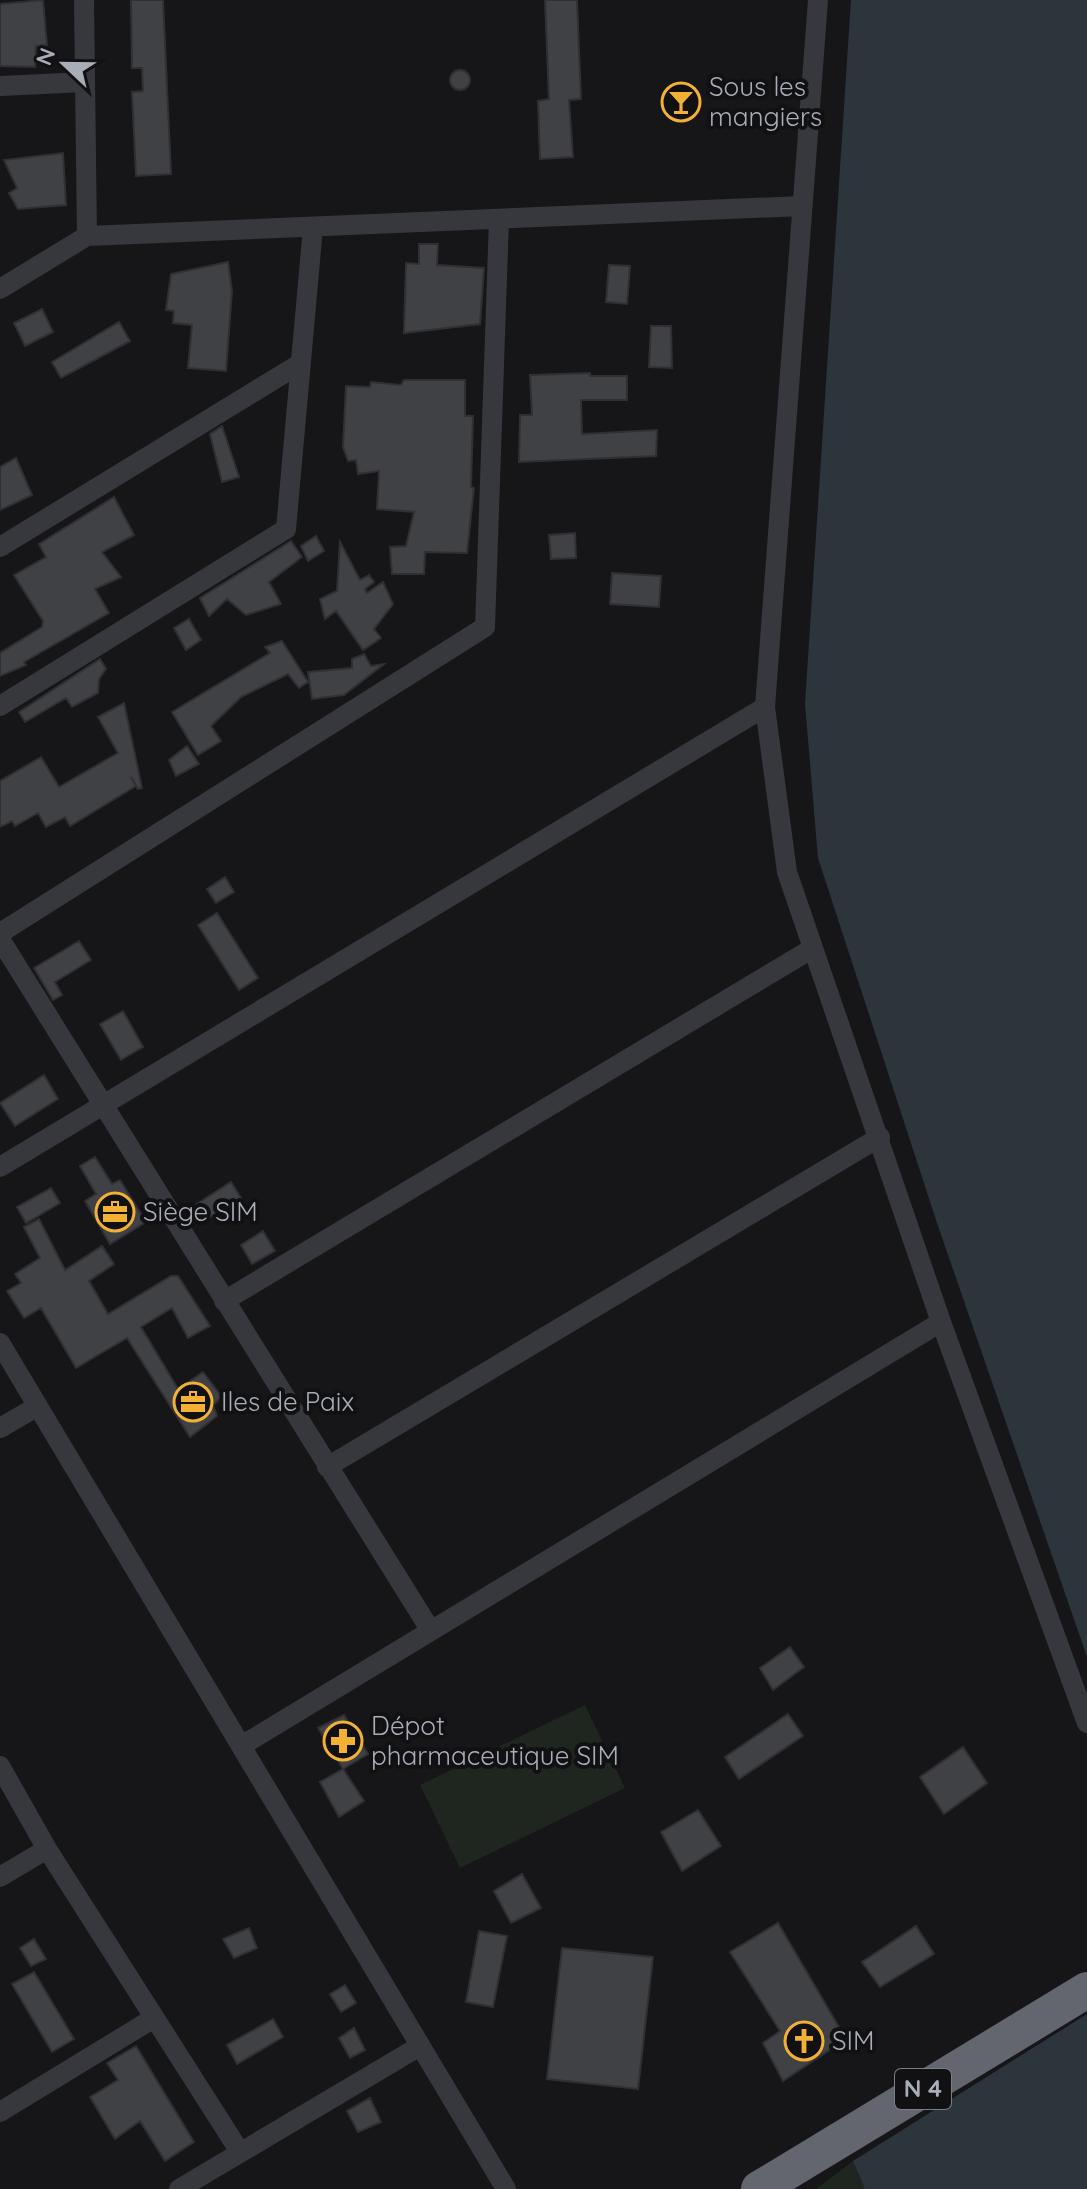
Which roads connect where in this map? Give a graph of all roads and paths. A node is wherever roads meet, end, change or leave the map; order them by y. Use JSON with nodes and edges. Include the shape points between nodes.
{"nodes":[{"id":1,"x":84,"y":0,"type":"edge"},
{"id":2,"x":818,"y":0,"type":"edge"},
{"id":3,"x":85,"y":82,"type":"junction"},
{"id":4,"x":0,"y":86,"type":"edge"},
{"id":5,"x":802,"y":206,"type":"junction"},
{"id":6,"x":499,"y":219,"type":"junction"},
{"id":7,"x":313,"y":227,"type":"junction"},
{"id":8,"x":87,"y":236,"type":"junction"},
{"id":9,"x":0,"y":289,"type":"edge"},
{"id":10,"x":301,"y":363,"type":"junction"},
{"id":11,"x":0,"y":547,"type":"edge"},
{"id":12,"x":0,"y":706,"type":"edge"},
{"id":13,"x":765,"y":707,"type":"junction"},
{"id":14,"x":0,"y":936,"type":"edge"},
{"id":15,"x":813,"y":948,"type":"junction"},
{"id":16,"x":101,"y":1106,"type":"junction"},
{"id":17,"x":880,"y":1137,"type":"junction"},
{"id":18,"x":0,"y":1167,"type":"edge"},
{"id":19,"x":224,"y":1301,"type":"junction"},
{"id":20,"x":941,"y":1322,"type":"junction"},
{"id":21,"x":0,"y":1343,"type":"edge"},
{"id":22,"x":38,"y":1406,"type":"junction"},
{"id":23,"x":0,"y":1428,"type":"edge"},
{"id":24,"x":327,"y":1467,"type":"junction"},
{"id":25,"x":431,"y":1631,"type":"junction"},
{"id":26,"x":1087,"y":1723,"type":"edge"},
{"id":27,"x":241,"y":1746,"type":"junction"},
{"id":28,"x":0,"y":1766,"type":"edge"},
{"id":29,"x":47,"y":1849,"type":"junction"},
{"id":30,"x":0,"y":1877,"type":"edge"},
{"id":31,"x":1087,"y":1990,"type":"edge"},
{"id":32,"x":154,"y":2018,"type":"junction"},
{"id":33,"x":420,"y":2046,"type":"junction"},
{"id":34,"x":0,"y":2112,"type":"edge"},
{"id":35,"x":240,"y":2152,"type":"junction"},
{"id":36,"x":179,"y":2189,"type":"edge"},
{"id":37,"x":506,"y":2189,"type":"edge"},
{"id":38,"x":759,"y":2189,"type":"edge"}],
"edges":[{"from":1,"to":3,"type":"street"},
{"from":2,"to":5,"type":"street"},
{"from":3,"to":4,"type":"street"},
{"from":3,"to":8,"type":"street"},
{"from":5,"to":6,"type":"street"},
{"from":5,"to":13,"type":"street"},
{"from":6,"to":7,"type":"street"},
{"from":6,"to":14,"type":"street","via":[[485,627]]},
{"from":7,"to":8,"type":"street"},
{"from":7,"to":10,"type":"street"},
{"from":8,"to":9,"type":"street"},
{"from":10,"to":11,"type":"street"},
{"from":10,"to":12,"type":"street","via":[[286,529]]},
{"from":13,"to":15,"type":"street","via":[[787,872]]},
{"from":13,"to":16,"type":"street"},
{"from":14,"to":16,"type":"street"},
{"from":15,"to":17,"type":"street"},
{"from":15,"to":19,"type":"street"},
{"from":16,"to":18,"type":"street"},
{"from":16,"to":19,"type":"street"},
{"from":17,"to":20,"type":"street"},
{"from":17,"to":24,"type":"street"},
{"from":19,"to":24,"type":"street"},
{"from":20,"to":25,"type":"street"},
{"from":20,"to":26,"type":"street"},
{"from":21,"to":22,"type":"street"},
{"from":22,"to":23,"type":"street"},
{"from":22,"to":27,"type":"street"},
{"from":24,"to":25,"type":"street"},
{"from":25,"to":27,"type":"street"},
{"from":27,"to":33,"type":"street"},
{"from":28,"to":29,"type":"street"},
{"from":29,"to":30,"type":"street"},
{"from":29,"to":32,"type":"street"},
{"from":31,"to":38,"type":"highway","number":"N 4"},
{"from":32,"to":34,"type":"street"},
{"from":32,"to":35,"type":"street"},
{"from":33,"to":35,"type":"street"},
{"from":33,"to":37,"type":"street"},
{"from":35,"to":36,"type":"street"}]}
